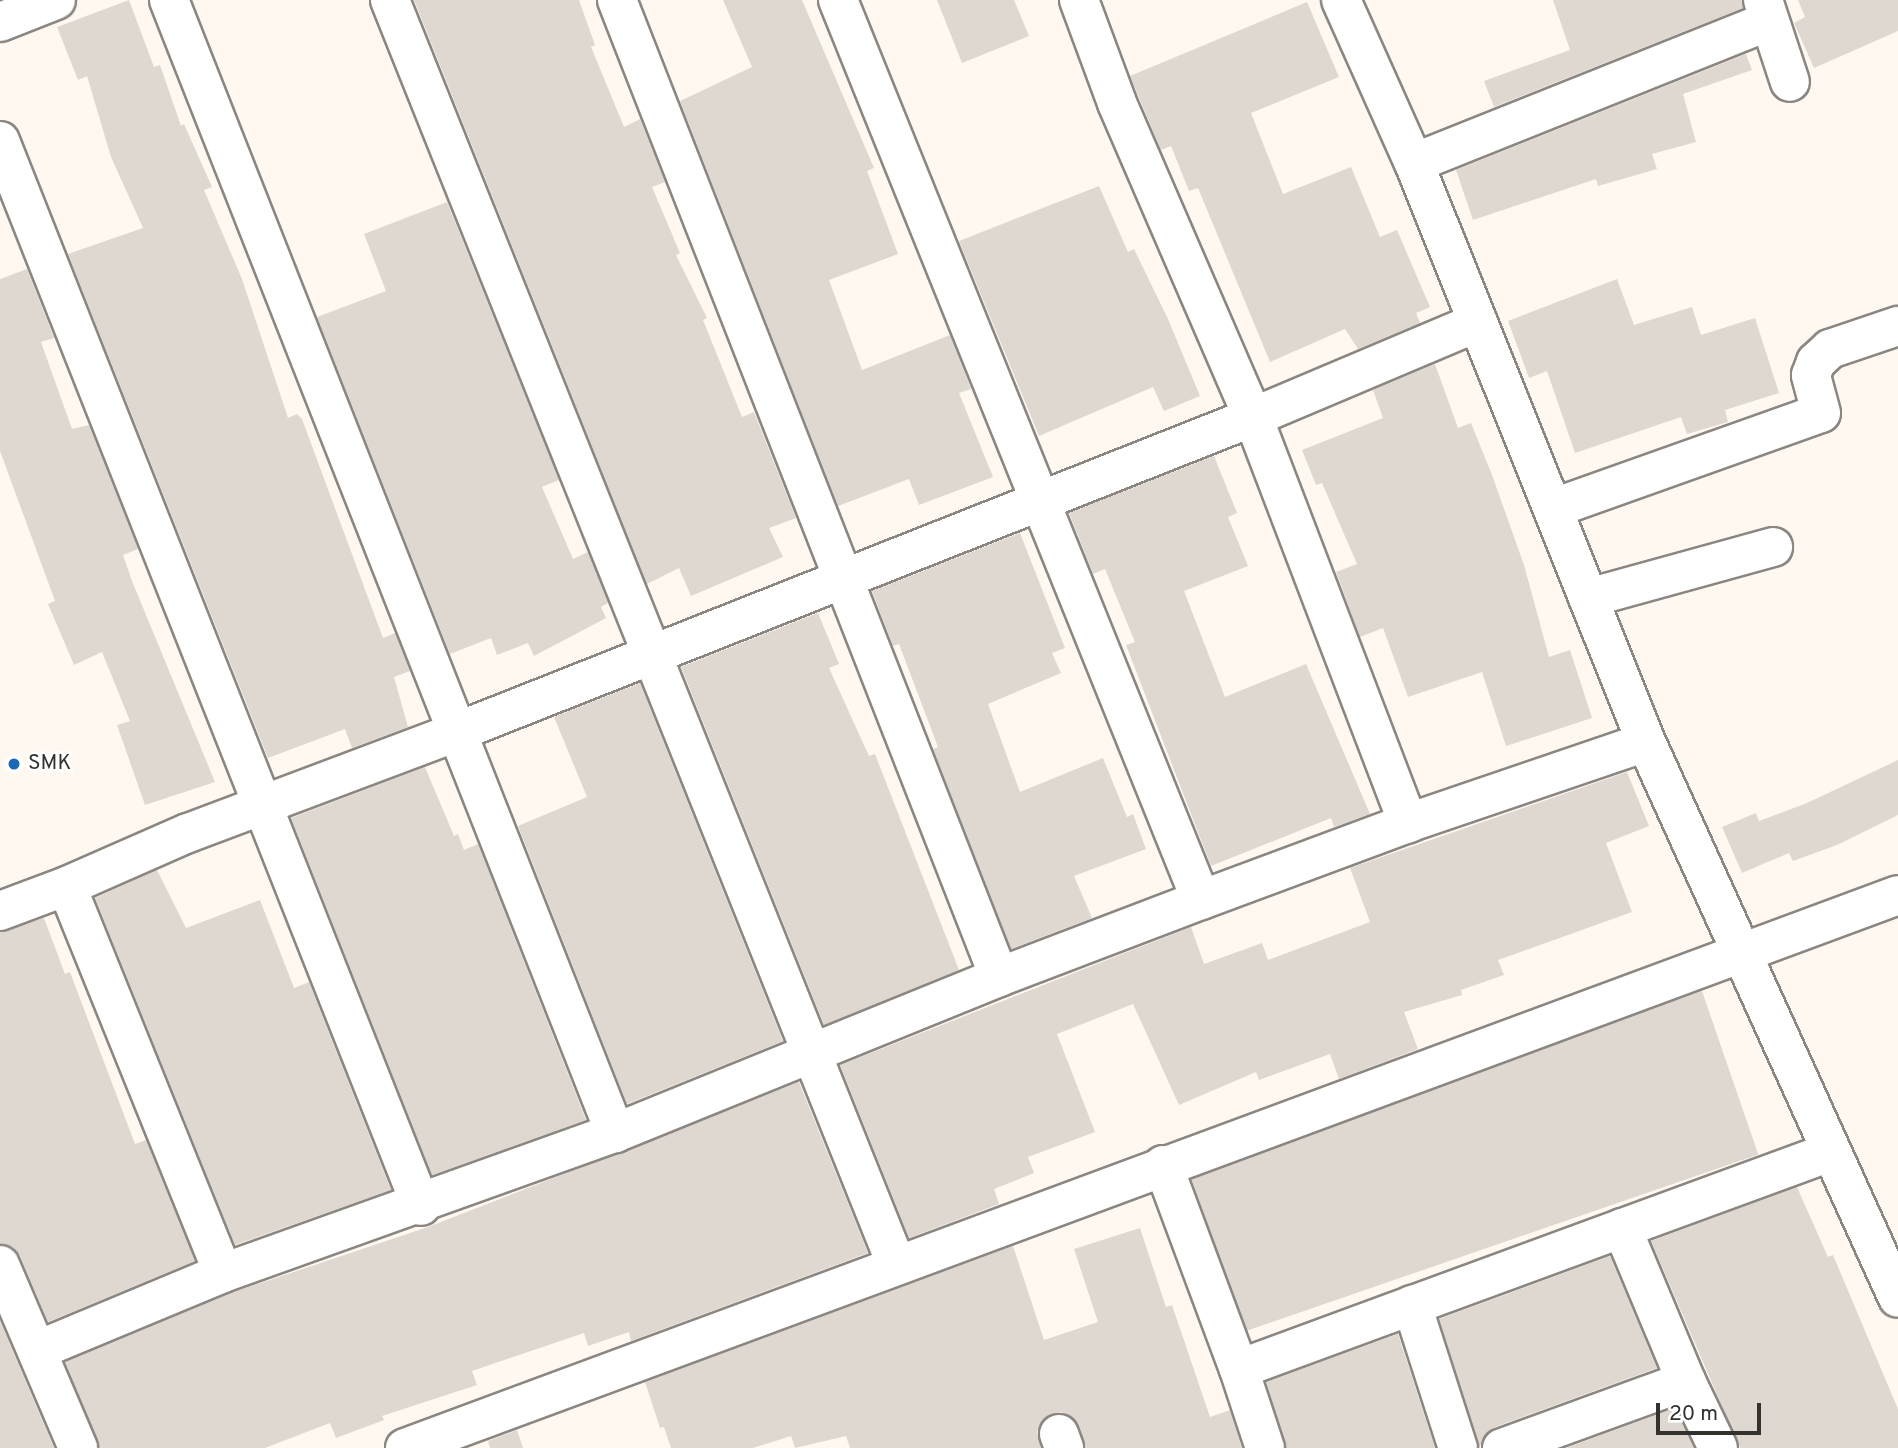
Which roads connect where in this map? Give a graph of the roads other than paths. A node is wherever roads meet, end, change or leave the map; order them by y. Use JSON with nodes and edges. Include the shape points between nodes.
{"nodes":[{"id":1,"x":56,"y":0,"type":"edge"},
{"id":2,"x":169,"y":0,"type":"edge"},
{"id":3,"x":390,"y":0,"type":"edge"},
{"id":4,"x":617,"y":0,"type":"edge"},
{"id":5,"x":838,"y":0,"type":"edge"},
{"id":6,"x":1079,"y":0,"type":"edge"},
{"id":7,"x":1341,"y":0,"type":"edge"},
{"id":8,"x":1766,"y":11,"type":"edge"},
{"id":9,"x":0,"y":22,"type":"edge"},
{"id":10,"x":1790,"y":82,"type":"dead end"},
{"id":11,"x":0,"y":141,"type":"edge"},
{"id":12,"x":1414,"y":163,"type":"junction"},
{"id":13,"x":1478,"y":322,"type":"junction"},
{"id":14,"x":1898,"y":326,"type":"edge"},
{"id":15,"x":1253,"y":417,"type":"junction"},
{"id":16,"x":1039,"y":501,"type":"junction"},
{"id":17,"x":1554,"y":508,"type":"junction"},
{"id":18,"x":1773,"y":547,"type":"dead end"},
{"id":19,"x":841,"y":578,"type":"junction"},
{"id":20,"x":1588,"y":598,"type":"junction"},
{"id":21,"x":654,"y":654,"type":"junction"},
{"id":22,"x":459,"y":731,"type":"junction"},
{"id":23,"x":1646,"y":742,"type":"junction"},
{"id":24,"x":264,"y":803,"type":"junction"},
{"id":25,"x":1408,"y":823,"type":"junction"},
{"id":26,"x":67,"y":886,"type":"junction"},
{"id":27,"x":1898,"y":895,"type":"edge"},
{"id":28,"x":1201,"y":900,"type":"junction"},
{"id":29,"x":0,"y":911,"type":"edge"},
{"id":30,"x":1743,"y":955,"type":"junction"},
{"id":31,"x":999,"y":977,"type":"junction"},
{"id":32,"x":812,"y":1054,"type":"junction"},
{"id":33,"x":615,"y":1133,"type":"junction"},
{"id":34,"x":1830,"y":1152,"type":"junction"},
{"id":35,"x":1163,"y":1165,"type":"junction"},
{"id":36,"x":421,"y":1206,"type":"junction"},
{"id":37,"x":1622,"y":1228,"type":"junction"},
{"id":38,"x":896,"y":1264,"type":"junction"},
{"id":39,"x":0,"y":1265,"type":"edge"},
{"id":40,"x":223,"y":1273,"type":"junction"},
{"id":41,"x":1898,"y":1298,"type":"edge"},
{"id":42,"x":1412,"y":1305,"type":"junction"},
{"id":43,"x":38,"y":1350,"type":"junction"},
{"id":44,"x":1238,"y":1369,"type":"junction"},
{"id":45,"x":1686,"y":1381,"type":"junction"},
{"id":46,"x":78,"y":1448,"type":"edge"},
{"id":47,"x":405,"y":1448,"type":"edge"},
{"id":48,"x":1265,"y":1448,"type":"edge"},
{"id":49,"x":1458,"y":1448,"type":"edge"},
{"id":50,"x":1502,"y":1448,"type":"edge"},
{"id":51,"x":1718,"y":1448,"type":"edge"}],
"edges":[{"from":1,"to":9,"type":"street"},
{"from":2,"to":22,"type":"street"},
{"from":3,"to":21,"type":"street"},
{"from":4,"to":19,"type":"street"},
{"from":5,"to":16,"type":"street"},
{"from":6,"to":15,"type":"street","via":[[1117,103]]},
{"from":7,"to":12,"type":"street"},
{"from":8,"to":10,"type":"street"},
{"from":8,"to":12,"type":"street"},
{"from":11,"to":24,"type":"street"},
{"from":12,"to":13,"type":"street"},
{"from":13,"to":15,"type":"street"},
{"from":13,"to":17,"type":"street"},
{"from":14,"to":17,"type":"street","via":[[1830,349],[1816,362],[1811,375],[1821,413]]},
{"from":15,"to":16,"type":"street"},
{"from":15,"to":25,"type":"street"},
{"from":16,"to":19,"type":"street"},
{"from":16,"to":28,"type":"street"},
{"from":17,"to":20,"type":"street"},
{"from":18,"to":20,"type":"street"},
{"from":19,"to":21,"type":"street"},
{"from":19,"to":31,"type":"street"},
{"from":20,"to":23,"type":"street"},
{"from":21,"to":22,"type":"street"},
{"from":21,"to":32,"type":"street"},
{"from":22,"to":24,"type":"street"},
{"from":22,"to":33,"type":"street"},
{"from":23,"to":25,"type":"street"},
{"from":23,"to":30,"type":"street"},
{"from":24,"to":26,"type":"street"},
{"from":24,"to":36,"type":"street"},
{"from":25,"to":28,"type":"street"},
{"from":26,"to":29,"type":"street"},
{"from":26,"to":40,"type":"street"},
{"from":27,"to":30,"type":"street"},
{"from":28,"to":31,"type":"street"},
{"from":30,"to":34,"type":"street"},
{"from":30,"to":35,"type":"street"},
{"from":31,"to":32,"type":"street"},
{"from":32,"to":33,"type":"street"},
{"from":32,"to":38,"type":"street"},
{"from":33,"to":36,"type":"street"},
{"from":34,"to":37,"type":"street"},
{"from":34,"to":41,"type":"street"},
{"from":35,"to":38,"type":"street"},
{"from":35,"to":44,"type":"street"},
{"from":36,"to":40,"type":"street"},
{"from":37,"to":42,"type":"street"},
{"from":37,"to":45,"type":"street"},
{"from":38,"to":47,"type":"street"},
{"from":39,"to":43,"type":"street"},
{"from":40,"to":43,"type":"street"},
{"from":42,"to":44,"type":"street"},
{"from":42,"to":49,"type":"street"},
{"from":43,"to":46,"type":"street"},
{"from":44,"to":48,"type":"street"},
{"from":45,"to":50,"type":"street"},
{"from":45,"to":51,"type":"street"}]}
